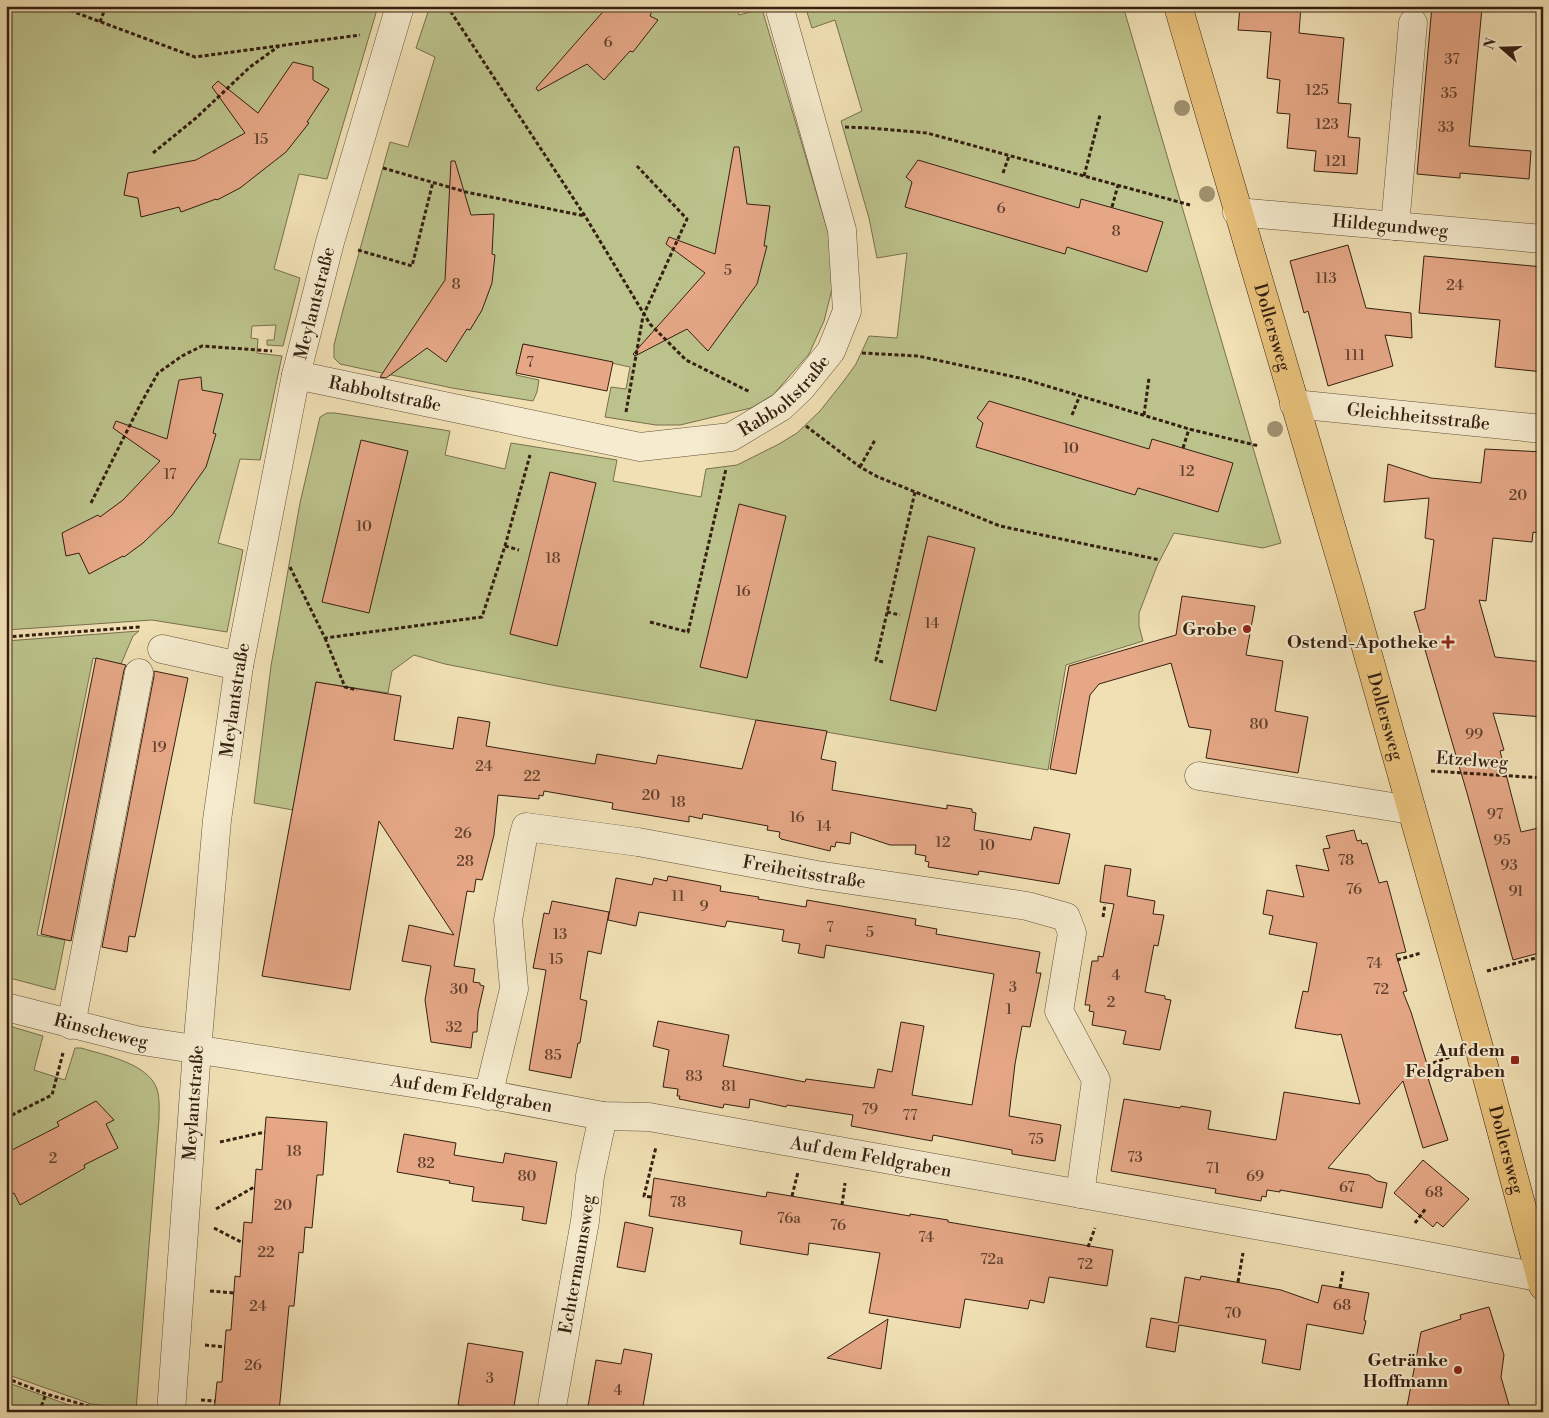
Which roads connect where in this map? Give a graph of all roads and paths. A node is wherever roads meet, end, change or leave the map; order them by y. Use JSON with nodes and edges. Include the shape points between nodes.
{"nodes":[{"id":1,"x":58,"y":6,"type":"edge"},
{"id":2,"x":106,"y":6,"type":"edge"},
{"id":3,"x":400,"y":6,"type":"edge"},
{"id":4,"x":447,"y":6,"type":"edge"},
{"id":5,"x":779,"y":6,"type":"edge"},
{"id":6,"x":1178,"y":6,"type":"edge"},
{"id":7,"x":100,"y":22,"type":"junction"},
{"id":8,"x":1413,"y":22,"type":"dead end"},
{"id":9,"x":366,"y":34,"type":"dead end"},
{"id":10,"x":279,"y":46,"type":"junction"},
{"id":11,"x":1100,"y":115,"type":"dead end"},
{"id":12,"x":816,"y":137,"type":"junction"},
{"id":13,"x":153,"y":153,"type":"dead end"},
{"id":14,"x":1009,"y":156,"type":"junction"},
{"id":15,"x":636,"y":165,"type":"dead end"},
{"id":16,"x":377,"y":167,"type":"dead end"},
{"id":17,"x":1003,"y":173,"type":"dead end"},
{"id":18,"x":1084,"y":176,"type":"junction"},
{"id":19,"x":433,"y":182,"type":"junction"},
{"id":20,"x":1118,"y":185,"type":"junction"},
{"id":21,"x":1190,"y":205,"type":"dead end"},
{"id":22,"x":1112,"y":207,"type":"dead end"},
{"id":23,"x":1237,"y":212,"type":"junction"},
{"id":24,"x":585,"y":216,"type":"junction"},
{"id":25,"x":1395,"y":226,"type":"junction"},
{"id":26,"x":1543,"y":239,"type":"edge"},
{"id":27,"x":355,"y":249,"type":"dead end"},
{"id":28,"x":643,"y":316,"type":"junction"},
{"id":29,"x":831,"y":351,"type":"junction"},
{"id":30,"x":278,"y":352,"type":"dead end"},
{"id":31,"x":296,"y":375,"type":"junction"},
{"id":32,"x":1149,"y":378,"type":"dead end"},
{"id":33,"x":1080,"y":395,"type":"junction"},
{"id":34,"x":1294,"y":404,"type":"junction"},
{"id":35,"x":780,"y":407,"type":"junction"},
{"id":36,"x":1072,"y":415,"type":"dead end"},
{"id":37,"x":1144,"y":415,"type":"junction"},
{"id":38,"x":538,"y":425,"type":"junction"},
{"id":39,"x":1189,"y":429,"type":"junction"},
{"id":40,"x":1543,"y":429,"type":"edge"},
{"id":41,"x":734,"y":436,"type":"junction"},
{"id":42,"x":875,"y":440,"type":"dead end"},
{"id":43,"x":621,"y":443,"type":"junction"},
{"id":44,"x":1259,"y":446,"type":"dead end"},
{"id":45,"x":1183,"y":448,"type":"dead end"},
{"id":46,"x":860,"y":467,"type":"junction"},
{"id":47,"x":915,"y":492,"type":"junction"},
{"id":48,"x":91,"y":503,"type":"dead end"},
{"id":49,"x":505,"y":546,"type":"junction"},
{"id":50,"x":520,"y":550,"type":"dead end"},
{"id":51,"x":286,"y":559,"type":"dead end"},
{"id":52,"x":1160,"y":560,"type":"dead end"},
{"id":53,"x":887,"y":612,"type":"junction"},
{"id":54,"x":900,"y":615,"type":"dead end"},
{"id":55,"x":650,"y":622,"type":"dead end"},
{"id":56,"x":142,"y":627,"type":"dead end"},
{"id":57,"x":6,"y":637,"type":"edge"},
{"id":58,"x":325,"y":638,"type":"junction"},
{"id":59,"x":162,"y":649,"type":"dead end"},
{"id":60,"x":883,"y":662,"type":"dead end"},
{"id":61,"x":239,"y":666,"type":"junction"},
{"id":62,"x":139,"y":673,"type":"dead end"},
{"id":63,"x":357,"y":690,"type":"dead end"},
{"id":64,"x":1400,"y":769,"type":"junction"},
{"id":65,"x":1199,"y":776,"type":"dead end"},
{"id":66,"x":1543,"y":778,"type":"edge"},
{"id":67,"x":1411,"y":810,"type":"junction"},
{"id":68,"x":1105,"y":904,"type":"dead end"},
{"id":69,"x":1103,"y":917,"type":"dead end"},
{"id":70,"x":1424,"y":952,"type":"dead end"},
{"id":71,"x":1543,"y":956,"type":"edge"},
{"id":72,"x":1397,"y":960,"type":"dead end"},
{"id":73,"x":1487,"y":971,"type":"dead end"},
{"id":74,"x":6,"y":1007,"type":"edge"},
{"id":75,"x":71,"y":1025,"type":"junction"},
{"id":76,"x":197,"y":1050,"type":"junction"},
{"id":77,"x":1454,"y":1056,"type":"dead end"},
{"id":78,"x":1427,"y":1065,"type":"dead end"},
{"id":79,"x":488,"y":1096,"type":"junction"},
{"id":80,"x":603,"y":1116,"type":"junction"},
{"id":81,"x":6,"y":1118,"type":"edge"},
{"id":82,"x":662,"y":1120,"type":"junction"},
{"id":83,"x":265,"y":1132,"type":"dead end"},
{"id":84,"x":214,"y":1144,"type":"dead end"},
{"id":85,"x":254,"y":1187,"type":"dead end"},
{"id":86,"x":1080,"y":1194,"type":"junction"},
{"id":87,"x":651,"y":1197,"type":"dead end"},
{"id":88,"x":211,"y":1212,"type":"dead end"},
{"id":89,"x":208,"y":1224,"type":"dead end"},
{"id":90,"x":242,"y":1243,"type":"dead end"},
{"id":91,"x":1542,"y":1280,"type":"edge"},
{"id":92,"x":202,"y":1291,"type":"dead end"},
{"id":93,"x":234,"y":1293,"type":"dead end"},
{"id":94,"x":199,"y":1344,"type":"dead end"},
{"id":95,"x":224,"y":1347,"type":"dead end"},
{"id":96,"x":6,"y":1378,"type":"edge"},
{"id":97,"x":46,"y":1394,"type":"junction"},
{"id":98,"x":39,"y":1412,"type":"edge"},
{"id":99,"x":109,"y":1412,"type":"edge"},
{"id":100,"x":170,"y":1412,"type":"edge"},
{"id":101,"x":551,"y":1412,"type":"edge"}],
"edges":[{"from":1,"to":7,"type":"path"},
{"from":2,"to":7,"type":"path"},
{"from":3,"to":31,"type":"street","name":"Meylantstraße","via":[[330,242]]},
{"from":4,"to":24,"type":"path"},
{"from":5,"to":12,"type":"street","name":"Rabboltstraße"},
{"from":6,"to":23,"type":"main road","name":"Dollersweg"},
{"from":7,"to":10,"type":"path","via":[[195,57]]},
{"from":8,"to":25,"type":"street"},
{"from":9,"to":10,"type":"path"},
{"from":10,"to":13,"type":"path","via":[[250,67]]},
{"from":11,"to":18,"type":"path"},
{"from":12,"to":14,"type":"path","via":[[845,127],[880,128],[926,133]]},
{"from":12,"to":29,"type":"street","name":"Rabboltstraße","via":[[842,230],[847,311]]},
{"from":14,"to":17,"type":"path"},
{"from":14,"to":18,"type":"path"},
{"from":15,"to":28,"type":"path","via":[[687,219]]},
{"from":16,"to":19,"type":"path"},
{"from":18,"to":20,"type":"path"},
{"from":19,"to":24,"type":"path","via":[[466,192]]},
{"from":19,"to":27,"type":"path","via":[[413,266]]},
{"from":20,"to":21,"type":"path"},
{"from":20,"to":22,"type":"path"},
{"from":23,"to":25,"type":"street","name":"Hildegundweg"},
{"from":23,"to":34,"type":"main road","name":"Dollersweg"},
{"from":24,"to":28,"type":"path"},
{"from":25,"to":26,"type":"street","name":"Hildegundweg"},
{"from":28,"to":35,"type":"path","via":[[686,360]]},
{"from":28,"to":43,"type":"path"},
{"from":29,"to":33,"type":"path","via":[[918,356]]},
{"from":29,"to":35,"type":"street","name":"Rabboltstraße","via":[[802,387]]},
{"from":30,"to":48,"type":"path","via":[[202,346],[158,373]]},
{"from":31,"to":38,"type":"street","name":"Rabboltstraße"},
{"from":31,"to":61,"type":"street","name":"Meylantstraße"},
{"from":32,"to":37,"type":"path"},
{"from":33,"to":36,"type":"path"},
{"from":33,"to":37,"type":"path"},
{"from":34,"to":40,"type":"street","name":"Gleichheitsstraße"},
{"from":34,"to":64,"type":"main road","name":"Dollersweg"},
{"from":35,"to":41,"type":"street","name":"Rabboltstraße"},
{"from":35,"to":46,"type":"path"},
{"from":37,"to":39,"type":"path"},
{"from":38,"to":43,"type":"street","name":"Rabboltstraße"},
{"from":38,"to":49,"type":"path"},
{"from":39,"to":44,"type":"path"},
{"from":39,"to":45,"type":"path"},
{"from":41,"to":43,"type":"street","name":"Rabboltstraße","via":[[640,447]]},
{"from":41,"to":55,"type":"path","via":[[688,632]]},
{"from":42,"to":46,"type":"path"},
{"from":46,"to":47,"type":"path"},
{"from":47,"to":52,"type":"path","via":[[1000,526]]},
{"from":47,"to":53,"type":"path"},
{"from":49,"to":50,"type":"path"},
{"from":49,"to":58,"type":"path","via":[[482,617]]},
{"from":51,"to":58,"type":"path"},
{"from":53,"to":54,"type":"path"},
{"from":53,"to":60,"type":"path","via":[[876,660]]},
{"from":56,"to":57,"type":"path"},
{"from":58,"to":63,"type":"path","via":[[345,687]]},
{"from":59,"to":61,"type":"street"},
{"from":61,"to":76,"type":"street","name":"Meylantstraße","via":[[217,820]]},
{"from":62,"to":75,"type":"street"},
{"from":64,"to":66,"type":"path","name":"Etzelweg"},
{"from":64,"to":67,"type":"main road","name":"Dollersweg"},
{"from":65,"to":67,"type":"street"},
{"from":67,"to":91,"type":"main road","name":"Dollersweg"},
{"from":68,"to":69,"type":"path"},
{"from":70,"to":72,"type":"path"},
{"from":71,"to":73,"type":"path"},
{"from":74,"to":75,"type":"street","name":"Rinscheweg"},
{"from":75,"to":76,"type":"street","name":"Rinscheweg"},
{"from":75,"to":81,"type":"path","via":[[52,1094]]},
{"from":76,"to":79,"type":"street","name":"Auf dem Feldgraben"},
{"from":76,"to":100,"type":"street","name":"Meylantstraße"},
{"from":77,"to":78,"type":"path"},
{"from":79,"to":80,"type":"street","name":"Auf dem Feldgraben"},
{"from":79,"to":86,"type":"street","name":"Freiheitsstraße","via":[[514,989],[508,920],[526,827],[638,842],[817,875],[1027,906],[1066,916],[1072,933],[1058,1011],[1096,1080]]},
{"from":80,"to":82,"type":"street","name":"Auf dem Feldgraben"},
{"from":80,"to":101,"type":"street","name":"Echtermannsweg"},
{"from":82,"to":86,"type":"street","name":"Auf dem Feldgraben"},
{"from":82,"to":87,"type":"path","via":[[644,1196]]},
{"from":83,"to":84,"type":"path"},
{"from":85,"to":88,"type":"path"},
{"from":86,"to":91,"type":"street","name":"Auf dem Feldgraben","via":[[1407,1252]]},
{"from":89,"to":90,"type":"path"},
{"from":92,"to":93,"type":"path"},
{"from":94,"to":95,"type":"path"},
{"from":96,"to":97,"type":"path"},
{"from":97,"to":98,"type":"path"},
{"from":97,"to":99,"type":"path"}]}
